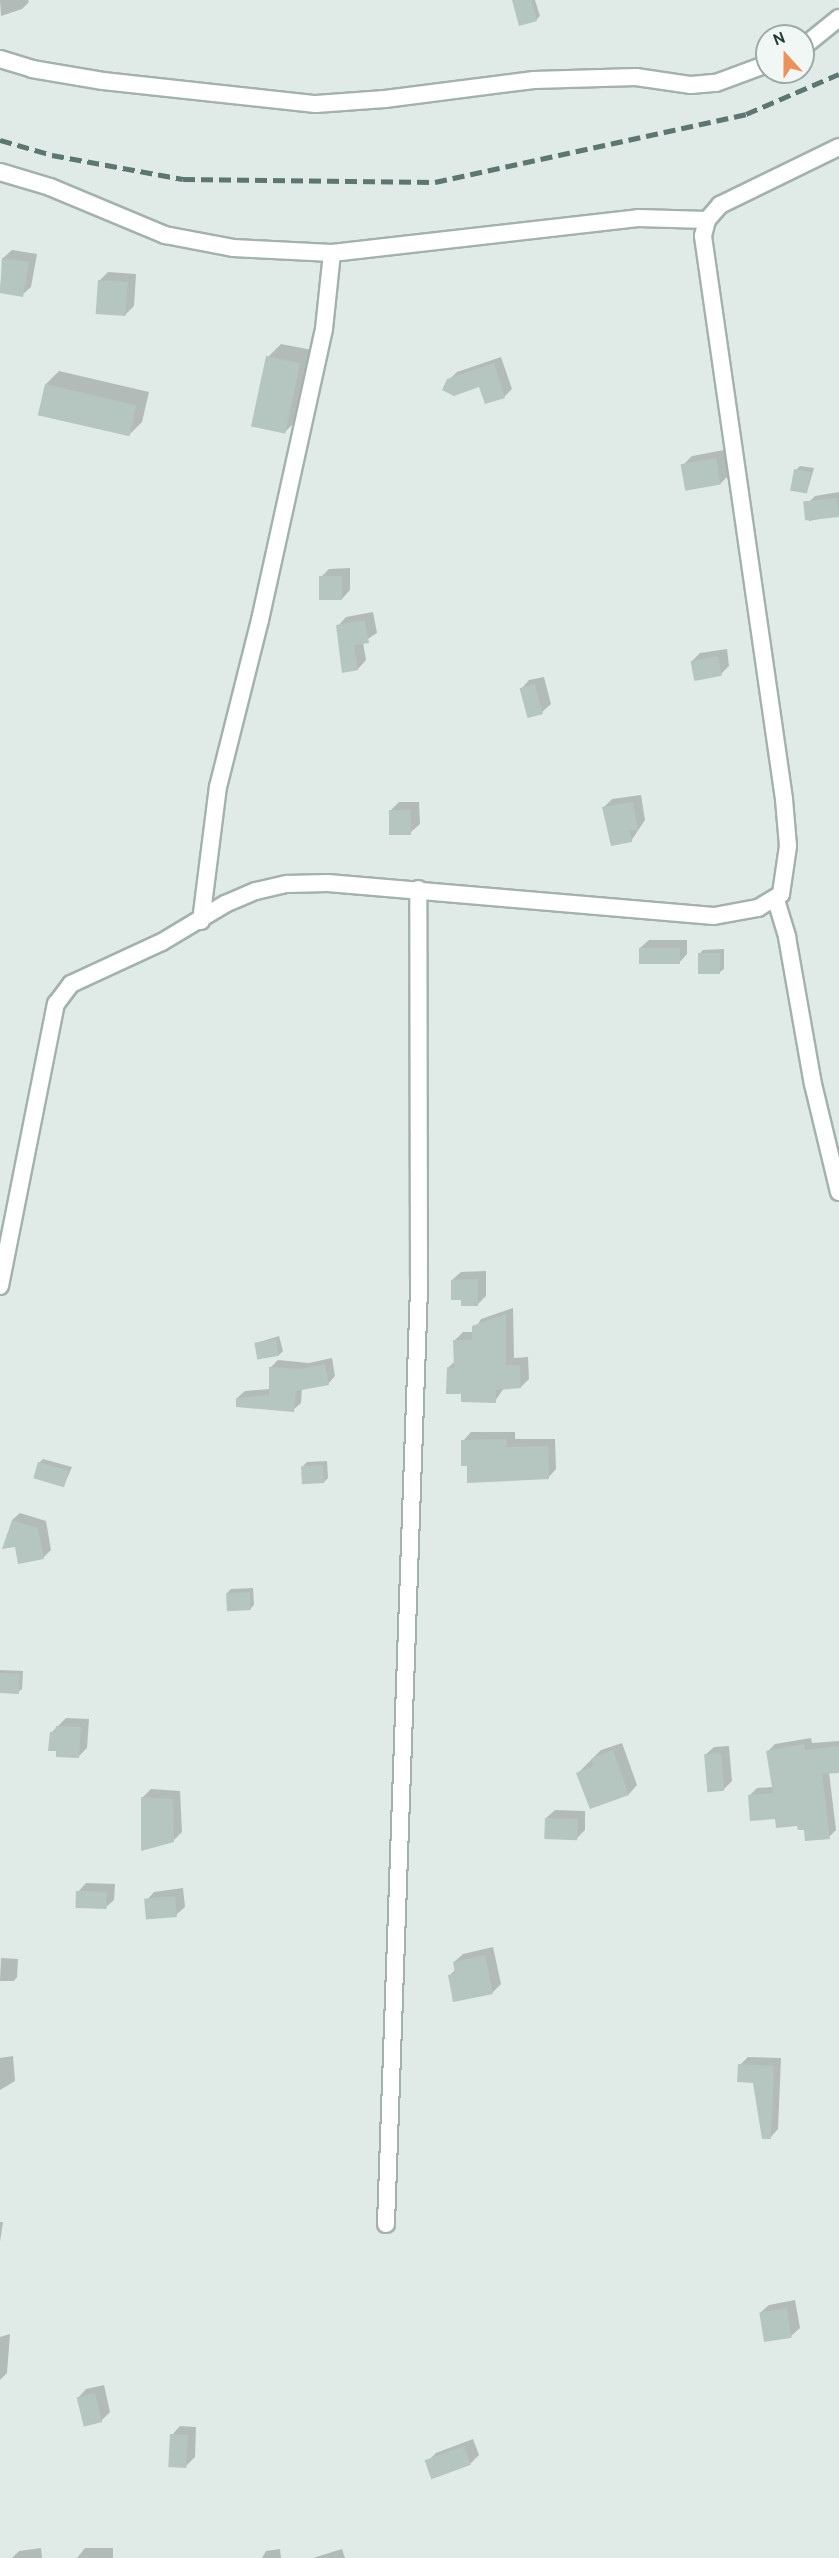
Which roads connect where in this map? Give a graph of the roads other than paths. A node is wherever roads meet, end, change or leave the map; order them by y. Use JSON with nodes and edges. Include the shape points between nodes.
{"nodes":[{"id":1,"x":839,"y":18,"type":"edge"},
{"id":2,"x":815,"y":37,"type":"edge"},
{"id":3,"x":0,"y":59,"type":"edge"},
{"id":4,"x":755,"y":68,"type":"edge"},
{"id":5,"x":839,"y":147,"type":"edge"},
{"id":6,"x":0,"y":172,"type":"edge"},
{"id":7,"x":707,"y":220,"type":"junction"},
{"id":8,"x":332,"y":253,"type":"junction"},
{"id":9,"x":418,"y":889,"type":"junction"},
{"id":10,"x":776,"y":900,"type":"junction"},
{"id":11,"x":201,"y":921,"type":"junction"},
{"id":12,"x":839,"y":1192,"type":"edge"},
{"id":13,"x":0,"y":1286,"type":"edge"},
{"id":14,"x":386,"y":2224,"type":"dead end"}],
"edges":[{"from":1,"to":2,"type":"street"},
{"from":3,"to":4,"type":"street","via":[[32,69],[103,81],[316,104],[534,80],[636,77],[691,85],[716,83]]},
{"from":5,"to":7,"type":"street","via":[[741,192],[720,205]]},
{"from":6,"to":8,"type":"street","via":[[50,187],[165,235],[233,248]]},
{"from":7,"to":8,"type":"street","via":[[618,220]]},
{"from":7,"to":10,"type":"street","via":[[703,254],[757,593],[784,799],[788,846],[782,894]]},
{"from":8,"to":11,"type":"street","via":[[324,329],[260,620],[218,787]]},
{"from":9,"to":10,"type":"street","via":[[714,916],[742,913]]},
{"from":9,"to":11,"type":"street","via":[[287,884],[236,900]]},
{"from":9,"to":14,"type":"street","via":[[419,1289]]},
{"from":10,"to":12,"type":"street","via":[[788,936],[813,1084]]},
{"from":11,"to":13,"type":"street","via":[[71,984],[56,1004]]}]}
